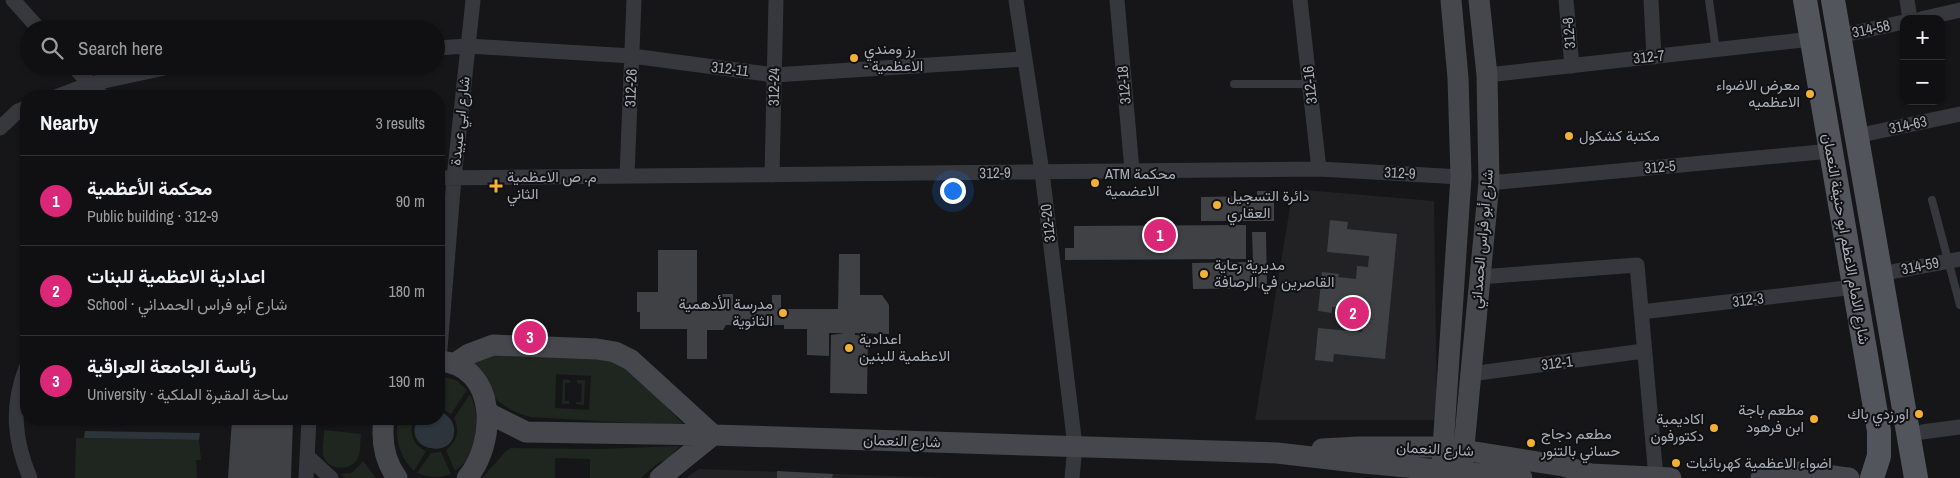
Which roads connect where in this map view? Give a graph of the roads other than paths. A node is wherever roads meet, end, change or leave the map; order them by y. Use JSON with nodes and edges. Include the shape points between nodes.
{"nodes":[{"id":1,"x":12,"y":0,"type":"edge"},
{"id":2,"x":473,"y":0,"type":"edge"},
{"id":3,"x":634,"y":0,"type":"edge"},
{"id":4,"x":776,"y":0,"type":"edge"},
{"id":5,"x":1016,"y":0,"type":"edge"},
{"id":6,"x":1117,"y":0,"type":"edge"},
{"id":7,"x":1300,"y":0,"type":"edge"},
{"id":8,"x":1451,"y":0,"type":"edge"},
{"id":9,"x":1479,"y":0,"type":"edge"},
{"id":10,"x":1566,"y":0,"type":"edge"},
{"id":11,"x":1650,"y":0,"type":"edge"},
{"id":12,"x":1709,"y":0,"type":"edge"},
{"id":13,"x":1805,"y":0,"type":"edge"},
{"id":14,"x":1833,"y":0,"type":"edge"},
{"id":15,"x":1907,"y":0,"type":"edge"},
{"id":16,"x":1960,"y":10,"type":"edge"},
{"id":17,"x":1909,"y":15,"type":"edge"},
{"id":18,"x":1938,"y":15,"type":"edge"},
{"id":19,"x":31,"y":20,"type":"edge"},
{"id":20,"x":1900,"y":23,"type":"edge"},
{"id":21,"x":1839,"y":36,"type":"junction"},
{"id":22,"x":1812,"y":40,"type":"junction"},
{"id":23,"x":468,"y":46,"type":"junction"},
{"id":24,"x":445,"y":47,"type":"edge"},
{"id":25,"x":1716,"y":50,"type":"junction"},
{"id":26,"x":632,"y":56,"type":"junction"},
{"id":27,"x":1654,"y":57,"type":"junction"},
{"id":28,"x":1024,"y":59,"type":"junction"},
{"id":29,"x":1572,"y":66,"type":"junction"},
{"id":30,"x":82,"y":75,"type":"edge"},
{"id":31,"x":132,"y":75,"type":"edge"},
{"id":32,"x":774,"y":75,"type":"junction"},
{"id":33,"x":1487,"y":75,"type":"junction"},
{"id":34,"x":1458,"y":78,"type":"junction"},
{"id":35,"x":90,"y":84,"type":"junction"},
{"id":36,"x":1234,"y":84,"type":"dead end"},
{"id":37,"x":1310,"y":84,"type":"junction"},
{"id":38,"x":74,"y":90,"type":"edge"},
{"id":39,"x":96,"y":90,"type":"edge"},
{"id":40,"x":20,"y":111,"type":"edge"},
{"id":41,"x":20,"y":112,"type":"edge"},
{"id":42,"x":1960,"y":114,"type":"edge"},
{"id":43,"x":0,"y":116,"type":"edge"},
{"id":44,"x":0,"y":128,"type":"edge"},
{"id":45,"x":1856,"y":136,"type":"junction"},
{"id":46,"x":1831,"y":151,"type":"junction"},
{"id":47,"x":1319,"y":169,"type":"junction"},
{"id":48,"x":1132,"y":170,"type":"junction"},
{"id":49,"x":1042,"y":172,"type":"junction"},
{"id":50,"x":772,"y":175,"type":"junction"},
{"id":51,"x":627,"y":176,"type":"junction"},
{"id":52,"x":1461,"y":177,"type":"junction"},
{"id":53,"x":445,"y":178,"type":"edge"},
{"id":54,"x":454,"y":178,"type":"junction"},
{"id":55,"x":1489,"y":183,"type":"junction"},
{"id":56,"x":1932,"y":200,"type":"dead end"},
{"id":57,"x":1954,"y":260,"type":"edge"},
{"id":58,"x":1880,"y":274,"type":"junction"},
{"id":59,"x":1480,"y":277,"type":"junction"},
{"id":60,"x":1854,"y":287,"type":"junction"},
{"id":61,"x":1960,"y":305,"type":"edge"},
{"id":62,"x":1641,"y":312,"type":"junction"},
{"id":63,"x":1644,"y":351,"type":"junction"},
{"id":64,"x":446,"y":362,"type":"edge"},
{"id":65,"x":1470,"y":374,"type":"junction"},
{"id":66,"x":20,"y":389,"type":"edge"},
{"id":67,"x":488,"y":413,"type":"junction"},
{"id":68,"x":7,"y":416,"type":"edge"},
{"id":69,"x":310,"y":425,"type":"edge"},
{"id":70,"x":383,"y":425,"type":"edge"},
{"id":71,"x":1960,"y":428,"type":"edge"},
{"id":72,"x":526,"y":432,"type":"junction"},
{"id":73,"x":1922,"y":432,"type":"dead end"},
{"id":74,"x":713,"y":435,"type":"junction"},
{"id":75,"x":1075,"y":446,"type":"junction"},
{"id":76,"x":1454,"y":448,"type":"junction"},
{"id":77,"x":483,"y":452,"type":"junction"},
{"id":78,"x":1277,"y":453,"type":"junction"},
{"id":79,"x":307,"y":456,"type":"junction"},
{"id":80,"x":1912,"y":473,"type":"edge"},
{"id":81,"x":1591,"y":474,"type":"junction"},
{"id":82,"x":1451,"y":475,"type":"edge"},
{"id":83,"x":30,"y":478,"type":"edge"},
{"id":84,"x":306,"y":478,"type":"edge"},
{"id":85,"x":331,"y":478,"type":"edge"},
{"id":86,"x":397,"y":478,"type":"edge"},
{"id":87,"x":467,"y":478,"type":"edge"},
{"id":88,"x":660,"y":478,"type":"edge"},
{"id":89,"x":1072,"y":478,"type":"edge"},
{"id":90,"x":1522,"y":478,"type":"edge"},
{"id":91,"x":1568,"y":478,"type":"edge"},
{"id":92,"x":1663,"y":478,"type":"edge"},
{"id":93,"x":1761,"y":478,"type":"edge"},
{"id":94,"x":1850,"y":478,"type":"edge"},
{"id":95,"x":1872,"y":478,"type":"edge"}],
"edges":[{"from":1,"to":19,"type":"street"},
{"from":2,"to":23,"type":"street","name":"شارع ابي عبيدة"},
{"from":3,"to":26,"type":"street","name":"312-26"},
{"from":4,"to":32,"type":"street","name":"312-24"},
{"from":5,"to":28,"type":"street","name":"312-20"},
{"from":6,"to":48,"type":"street","name":"312-18"},
{"from":7,"to":37,"type":"street","name":"312-16"},
{"from":8,"to":34,"type":"street","name":"شارع أبو فراس الحمداني"},
{"from":9,"to":33,"type":"street","name":"شارع أبو فراس الحمداني"},
{"from":10,"to":29,"type":"street","name":"312-8"},
{"from":11,"to":27,"type":"street"},
{"from":12,"to":25,"type":"lane"},
{"from":13,"to":22,"type":"main road","name":"شارع الامام الاعظم ابو حنيفة النعمان"},
{"from":14,"to":21,"type":"main road","name":"شارع الامام الاعظم ابو حنيفة النعمان"},
{"from":15,"to":17,"type":"street"},
{"from":16,"to":18,"type":"street"},
{"from":20,"to":21,"type":"street","name":"314-58"},
{"from":21,"to":45,"type":"main road","name":"شارع الامام الاعظم ابو حنيفة النعمان"},
{"from":22,"to":25,"type":"street","name":"312-7"},
{"from":22,"to":46,"type":"main road","name":"شارع الامام الاعظم ابو حنيفة النعمان"},
{"from":23,"to":24,"type":"street","name":"312-11"},
{"from":23,"to":26,"type":"street","name":"312-11"},
{"from":23,"to":54,"type":"street","name":"شارع ابي عبيدة"},
{"from":25,"to":27,"type":"street","name":"312-7"},
{"from":26,"to":32,"type":"street","name":"312-11"},
{"from":26,"to":51,"type":"street","name":"312-26"},
{"from":27,"to":29,"type":"street","name":"312-7"},
{"from":28,"to":32,"type":"street","name":"312-11"},
{"from":28,"to":49,"type":"street","name":"312-20"},
{"from":29,"to":33,"type":"street","name":"312-7"},
{"from":30,"to":35,"type":"street"},
{"from":31,"to":35,"type":"street"},
{"from":32,"to":50,"type":"street","name":"312-24"},
{"from":33,"to":34,"type":"street"},
{"from":33,"to":55,"type":"street","name":"شارع أبو فراس الحمداني"},
{"from":34,"to":52,"type":"street","name":"شارع أبو فراس الحمداني"},
{"from":35,"to":38,"type":"street"},
{"from":35,"to":39,"type":"street"},
{"from":36,"to":37,"type":"lane"},
{"from":37,"to":47,"type":"street","name":"312-16"},
{"from":40,"to":43,"type":"street"},
{"from":41,"to":44,"type":"street"},
{"from":42,"to":45,"type":"street","name":"314-63"},
{"from":45,"to":58,"type":"main road","name":"شارع الامام الاعظم ابو حنيفة النعمان"},
{"from":46,"to":55,"type":"street","name":"312-5"},
{"from":46,"to":60,"type":"main road","name":"شارع الامام الاعظم ابو حنيفة النعمان"},
{"from":47,"to":48,"type":"street","name":"312-9"},
{"from":47,"to":52,"type":"street","name":"312-9"},
{"from":48,"to":49,"type":"street","name":"312-9"},
{"from":49,"to":50,"type":"street","name":"312-9"},
{"from":49,"to":75,"type":"street","name":"312-20"},
{"from":50,"to":51,"type":"street","name":"312-9"},
{"from":51,"to":54,"type":"street","name":"312-9"},
{"from":52,"to":76,"type":"street","name":"شارع أبو فراس الحمداني"},
{"from":53,"to":54,"type":"street","name":"312-9"},
{"from":54,"to":64,"type":"street","name":"شارع ابي عبيدة"},
{"from":55,"to":59,"type":"street","name":"شارع أبو فراس الحمداني"},
{"from":56,"to":57,"type":"lane"},
{"from":57,"to":58,"type":"street","name":"314-59"},
{"from":57,"to":61,"type":"lane"},
{"from":58,"to":80,"type":"main road","name":"شارع الامام الاعظم ابو حنيفة النعمان"},
{"from":59,"to":62,"type":"street","via":[[1637,265]]},
{"from":59,"to":65,"type":"street","name":"شارع أبو فراس الحمداني"},
{"from":60,"to":62,"type":"street","name":"312-3"},
{"from":60,"to":95,"type":"main road","name":"شارع الامام الاعظم ابو حنيفة النعمان","via":[[1879,431],[1879,456]]},
{"from":62,"to":63,"type":"street"},
{"from":63,"to":65,"type":"street","name":"312-1"},
{"from":63,"to":92,"type":"street"},
{"from":64,"to":67,"type":"street","via":[[467,371],[477,383]]},
{"from":64,"to":74,"type":"street","via":[[493,345],[615,352],[631,360]]},
{"from":65,"to":76,"type":"street","name":"شارع أبو فراس الحمداني"},
{"from":66,"to":68,"type":"street"},
{"from":67,"to":72,"type":"street","name":"شارع النعمان"},
{"from":67,"to":77,"type":"street"},
{"from":68,"to":83,"type":"street"},
{"from":69,"to":79,"type":"street"},
{"from":70,"to":86,"type":"street","via":[[384,451]]},
{"from":71,"to":73,"type":"street"},
{"from":72,"to":74,"type":"street","name":"شارع النعمان"},
{"from":72,"to":77,"type":"street","name":"شارع النعمان"},
{"from":74,"to":75,"type":"street","name":"شارع النعمان"},
{"from":74,"to":88,"type":"street"},
{"from":75,"to":78,"type":"street","name":"شارع النعمان"},
{"from":75,"to":89,"type":"street","name":"312-20"},
{"from":76,"to":78,"type":"street","name":"شارع النعمان","via":[[1358,446]]},
{"from":76,"to":81,"type":"street","name":"شارع النعمان","via":[[1563,466]]},
{"from":76,"to":82,"type":"street","name":"شارع أبو فراس الحمداني"},
{"from":77,"to":87,"type":"street"},
{"from":78,"to":82,"type":"street","name":"شارع النعمان"},
{"from":79,"to":84,"type":"street"},
{"from":79,"to":85,"type":"street"},
{"from":81,"to":91,"type":"street","name":"شارع النعمان"},
{"from":81,"to":92,"type":"street","name":"شارع النعمان"},
{"from":82,"to":90,"type":"street","name":"شارع النعمان"},
{"from":93,"to":94,"type":"street","via":[[1788,472]]}]}
